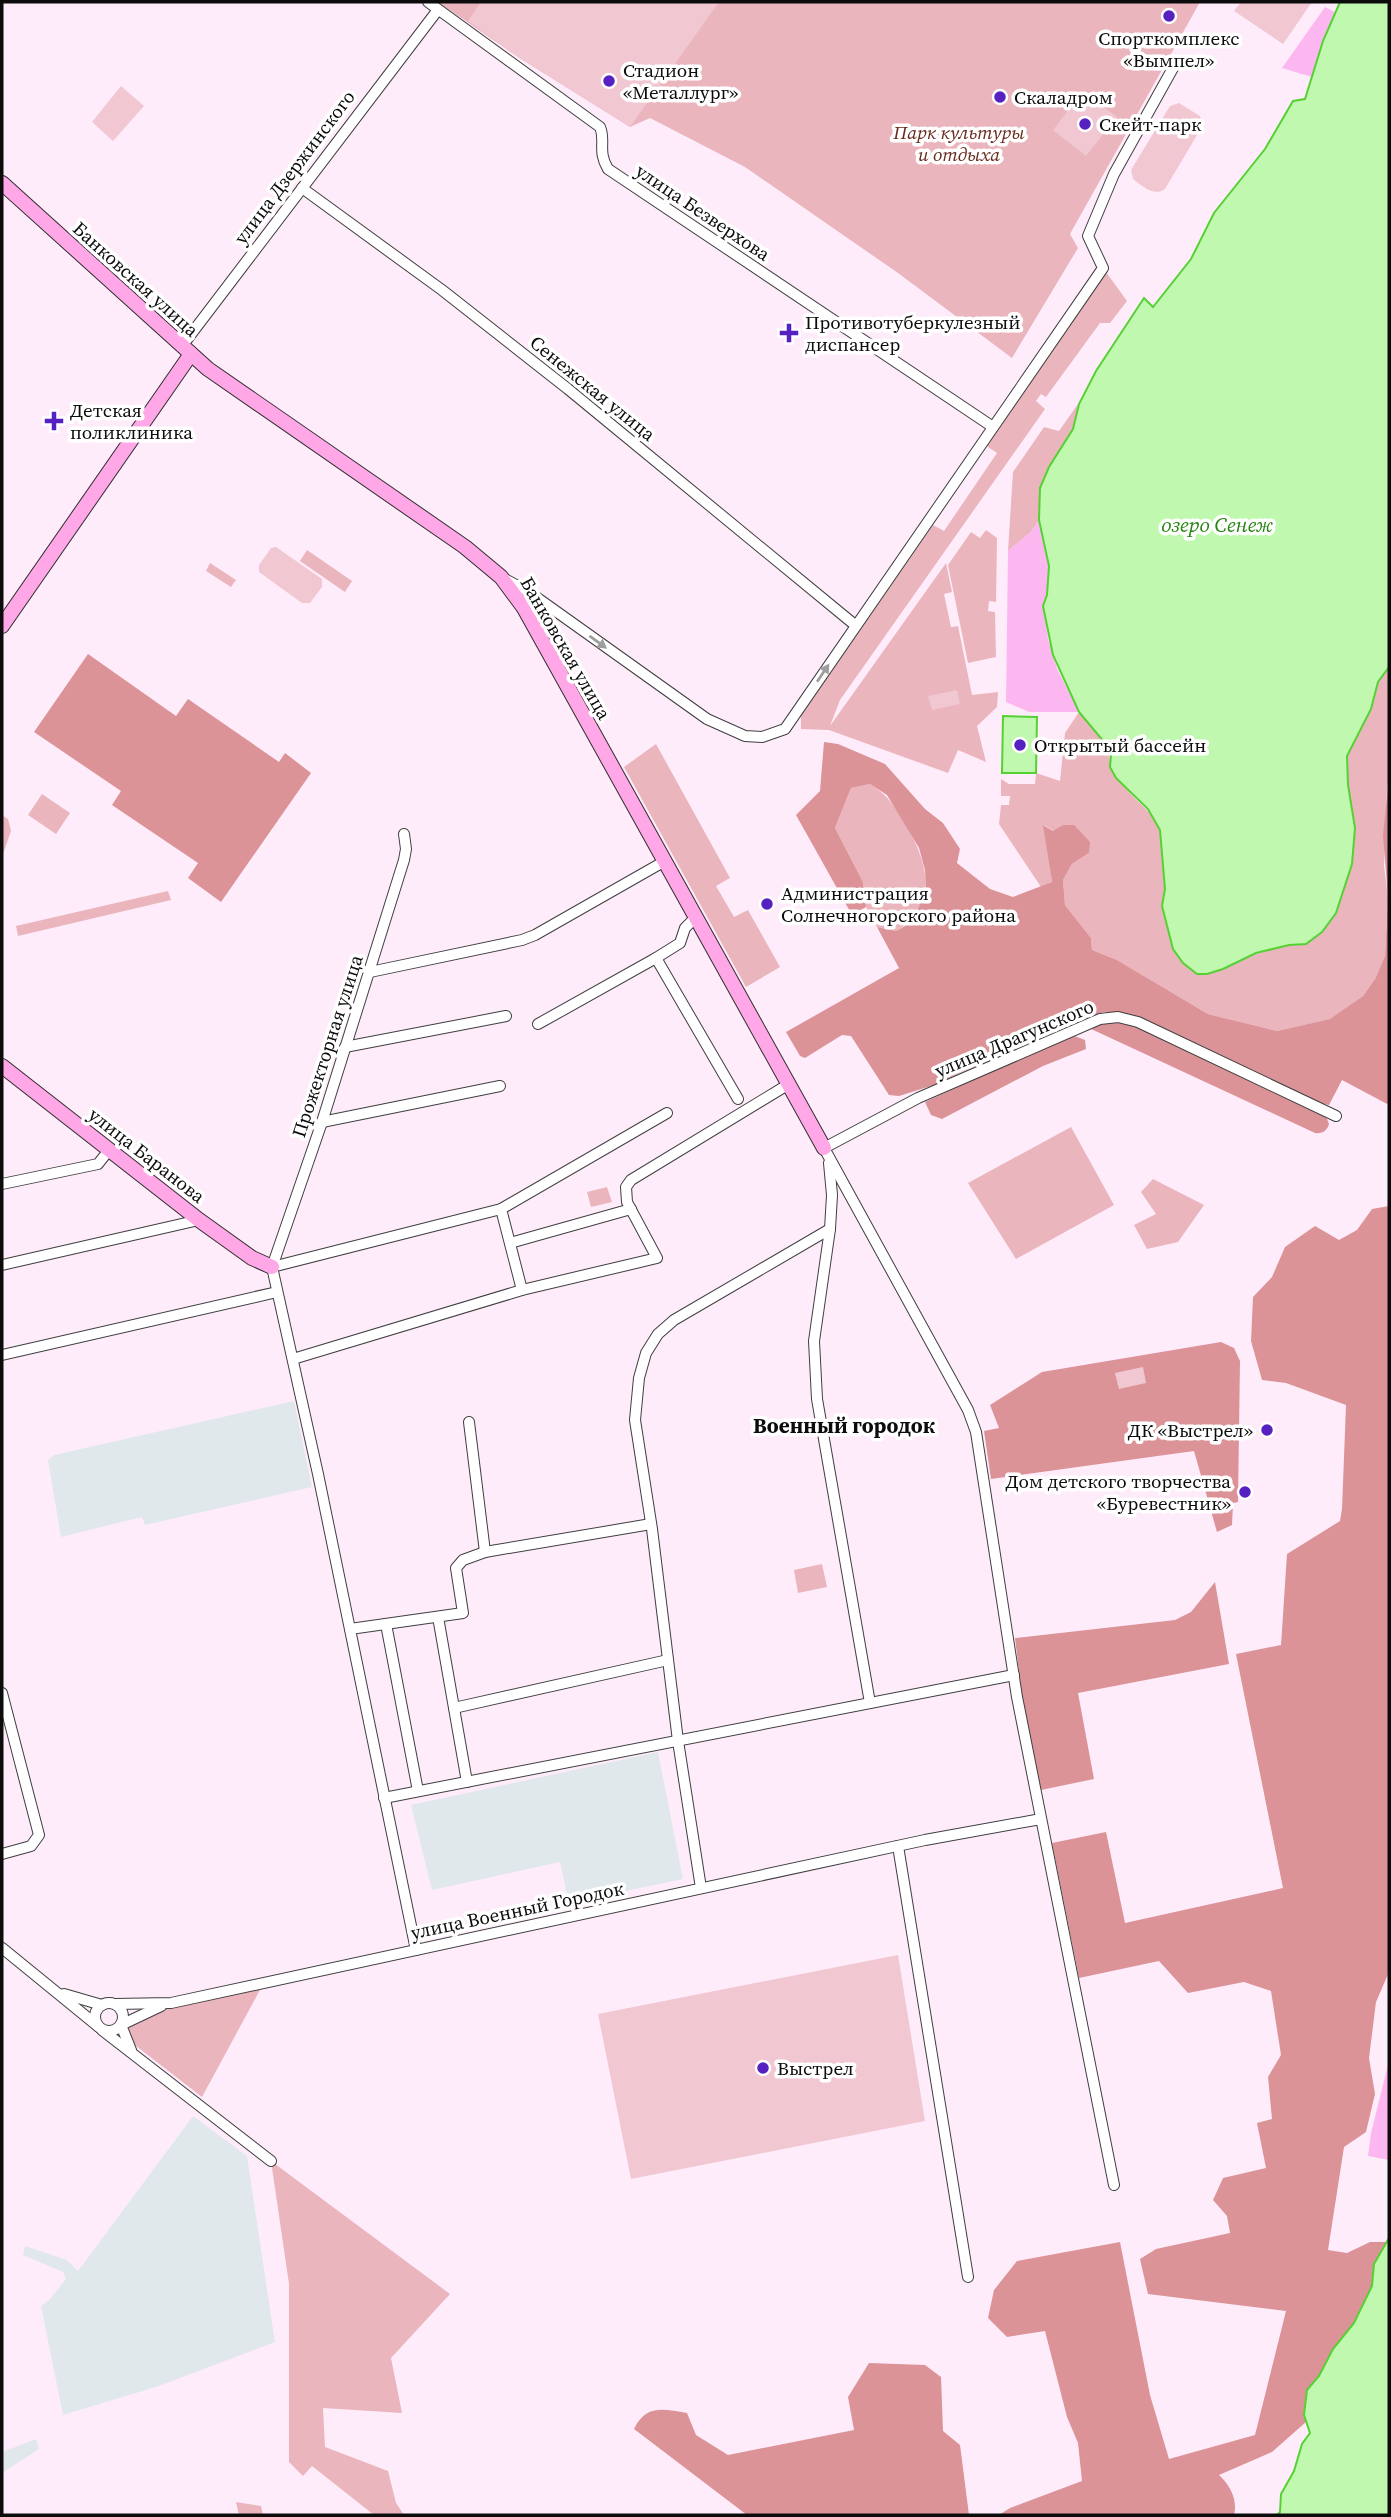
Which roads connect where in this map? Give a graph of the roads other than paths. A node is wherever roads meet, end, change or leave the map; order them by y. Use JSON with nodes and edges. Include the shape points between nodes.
{"nodes":[{"id":1,"x":428,"y":2,"type":"edge"},
{"id":2,"x":437,"y":11,"type":"junction"},
{"id":3,"x":1173,"y":68,"type":"dead end"},
{"id":4,"x":2,"y":183,"type":"edge"},
{"id":5,"x":302,"y":188,"type":"junction"},
{"id":6,"x":186,"y":350,"type":"junction"},
{"id":7,"x":993,"y":427,"type":"junction"},
{"id":8,"x":501,"y":577,"type":"junction"},
{"id":9,"x":855,"y":625,"type":"junction"},
{"id":10,"x":2,"y":626,"type":"edge"},
{"id":11,"x":404,"y":834,"type":"dead end"},
{"id":12,"x":665,"y":861,"type":"junction"},
{"id":13,"x":696,"y":916,"type":"junction"},
{"id":14,"x":656,"y":958,"type":"junction"},
{"id":15,"x":370,"y":972,"type":"junction"},
{"id":16,"x":506,"y":1016,"type":"dead end"},
{"id":17,"x":538,"y":1024,"type":"dead end"},
{"id":18,"x":345,"y":1047,"type":"junction"},
{"id":19,"x":2,"y":1066,"type":"edge"},
{"id":20,"x":789,"y":1084,"type":"junction"},
{"id":21,"x":500,"y":1086,"type":"dead end"},
{"id":22,"x":738,"y":1098,"type":"dead end"},
{"id":23,"x":667,"y":1113,"type":"dead end"},
{"id":24,"x":1336,"y":1116,"type":"dead end"},
{"id":25,"x":321,"y":1122,"type":"junction"},
{"id":26,"x":109,"y":1150,"type":"junction"},
{"id":27,"x":826,"y":1152,"type":"junction"},
{"id":28,"x":2,"y":1184,"type":"edge"},
{"id":29,"x":501,"y":1209,"type":"junction"},
{"id":30,"x":631,"y":1209,"type":"junction"},
{"id":31,"x":199,"y":1220,"type":"junction"},
{"id":32,"x":830,"y":1229,"type":"junction"},
{"id":33,"x":510,"y":1243,"type":"junction"},
{"id":34,"x":2,"y":1265,"type":"edge"},
{"id":35,"x":272,"y":1267,"type":"junction"},
{"id":36,"x":522,"y":1290,"type":"junction"},
{"id":37,"x":277,"y":1292,"type":"junction"},
{"id":38,"x":2,"y":1355,"type":"edge"},
{"id":39,"x":293,"y":1359,"type":"junction"},
{"id":40,"x":469,"y":1422,"type":"dead end"},
{"id":41,"x":651,"y":1524,"type":"junction"},
{"id":42,"x":485,"y":1552,"type":"junction"},
{"id":43,"x":438,"y":1617,"type":"junction"},
{"id":44,"x":386,"y":1624,"type":"junction"},
{"id":45,"x":350,"y":1629,"type":"junction"},
{"id":46,"x":668,"y":1660,"type":"junction"},
{"id":47,"x":1014,"y":1675,"type":"junction"},
{"id":48,"x":2,"y":1693,"type":"edge"},
{"id":49,"x":870,"y":1703,"type":"junction"},
{"id":50,"x":454,"y":1708,"type":"junction"},
{"id":51,"x":678,"y":1741,"type":"junction"},
{"id":52,"x":467,"y":1782,"type":"junction"},
{"id":53,"x":418,"y":1791,"type":"junction"},
{"id":54,"x":384,"y":1798,"type":"junction"},
{"id":55,"x":1041,"y":1819,"type":"junction"},
{"id":56,"x":898,"y":1846,"type":"junction"},
{"id":57,"x":2,"y":1854,"type":"edge"},
{"id":58,"x":701,"y":1888,"type":"junction"},
{"id":59,"x":2,"y":1948,"type":"edge"},
{"id":60,"x":416,"y":1950,"type":"junction"},
{"id":61,"x":56,"y":1990,"type":"junction"},
{"id":62,"x":171,"y":2003,"type":"junction"},
{"id":63,"x":115,"y":2004,"type":"junction"},
{"id":64,"x":102,"y":2005,"type":"junction"},
{"id":65,"x":121,"y":2025,"type":"junction"},
{"id":66,"x":101,"y":2028,"type":"junction"},
{"id":67,"x":134,"y":2056,"type":"junction"},
{"id":68,"x":271,"y":2161,"type":"dead end"},
{"id":69,"x":1114,"y":2185,"type":"dead end"},
{"id":70,"x":968,"y":2277,"type":"dead end"}],
"edges":[{"from":1,"to":2,"type":"street","name":"улица Безверхова"},
{"from":2,"to":5,"type":"street","name":"улица Дзержинского"},
{"from":2,"to":7,"type":"street","name":"улица Безверхова","via":[[600,127],[600,149],[608,169]]},
{"from":3,"to":7,"type":"street","via":[[1114,174],[1088,236],[1103,268]]},
{"from":4,"to":6,"type":"street","name":"Банковская улица"},
{"from":5,"to":6,"type":"street","name":"улица Дзержинского"},
{"from":5,"to":9,"type":"street","name":"Сенежская улица","via":[[557,380]]},
{"from":6,"to":8,"type":"street","name":"Банковская улица","via":[[452,537]]},
{"from":6,"to":10,"type":"street","name":"улица Дзержинского"},
{"from":7,"to":9,"type":"street"},
{"from":8,"to":9,"type":"street","one_way":true,"via":[[530,592],[696,712],[745,736],[770,736],[785,729]]},
{"from":8,"to":12,"type":"street","name":"Банковская улица","via":[[524,608]]},
{"from":11,"to":15,"type":"street","name":"Прожекторная улица","via":[[407,849]]},
{"from":12,"to":13,"type":"street","name":"Банковская улица"},
{"from":12,"to":15,"type":"street","via":[[522,940]]},
{"from":13,"to":14,"type":"street","via":[[680,943]]},
{"from":13,"to":20,"type":"street","name":"Банковская улица"},
{"from":14,"to":17,"type":"street"},
{"from":14,"to":22,"type":"street"},
{"from":15,"to":18,"type":"street","name":"Прожекторная улица"},
{"from":16,"to":18,"type":"street"},
{"from":18,"to":25,"type":"street","name":"Прожекторная улица"},
{"from":19,"to":26,"type":"street","name":"улица Баранова"},
{"from":20,"to":27,"type":"street","name":"Банковская улица"},
{"from":20,"to":30,"type":"street","via":[[631,1180],[625,1195]]},
{"from":21,"to":25,"type":"street"},
{"from":23,"to":29,"type":"street"},
{"from":24,"to":27,"type":"street","name":"улица Драгунского","via":[[1138,1022],[1112,1017],[918,1098]]},
{"from":25,"to":35,"type":"street","name":"Прожекторная улица"},
{"from":26,"to":28,"type":"street","via":[[97,1164]]},
{"from":26,"to":31,"type":"street","name":"улица Баранова"},
{"from":27,"to":32,"type":"street","via":[[832,1195]]},
{"from":27,"to":47,"type":"street","via":[[974,1424]]},
{"from":29,"to":33,"type":"street"},
{"from":29,"to":35,"type":"street"},
{"from":30,"to":33,"type":"street"},
{"from":30,"to":36,"type":"street","via":[[657,1258]]},
{"from":31,"to":34,"type":"street"},
{"from":31,"to":35,"type":"street","name":"улица Баранова"},
{"from":32,"to":41,"type":"street","via":[[674,1320],[646,1353],[635,1420]]},
{"from":32,"to":49,"type":"street","via":[[814,1341],[817,1399]]},
{"from":33,"to":36,"type":"street"},
{"from":35,"to":37,"type":"street"},
{"from":36,"to":39,"type":"street"},
{"from":37,"to":38,"type":"street"},
{"from":37,"to":39,"type":"street"},
{"from":39,"to":45,"type":"street"},
{"from":40,"to":42,"type":"street"},
{"from":41,"to":42,"type":"street"},
{"from":41,"to":46,"type":"street"},
{"from":42,"to":43,"type":"street","via":[[456,1567],[463,1614]]},
{"from":43,"to":44,"type":"street"},
{"from":43,"to":50,"type":"street"},
{"from":44,"to":45,"type":"street"},
{"from":44,"to":53,"type":"street"},
{"from":45,"to":54,"type":"street"},
{"from":46,"to":50,"type":"street"},
{"from":46,"to":51,"type":"street"},
{"from":47,"to":49,"type":"street"},
{"from":47,"to":55,"type":"street"},
{"from":48,"to":57,"type":"street","via":[[40,1835],[31,1846]]},
{"from":49,"to":51,"type":"street"},
{"from":50,"to":52,"type":"street"},
{"from":51,"to":52,"type":"street"},
{"from":51,"to":58,"type":"street"},
{"from":52,"to":53,"type":"street"},
{"from":53,"to":54,"type":"street"},
{"from":54,"to":60,"type":"street"},
{"from":55,"to":56,"type":"street","name":"улица Военный Городок"},
{"from":55,"to":69,"type":"street"},
{"from":56,"to":58,"type":"street","name":"улица Военный Городок"},
{"from":56,"to":70,"type":"street"},
{"from":58,"to":60,"type":"street","name":"улица Военный Городок"},
{"from":59,"to":61,"type":"street"},
{"from":60,"to":62,"type":"street","name":"улица Военный Городок"},
{"from":61,"to":64,"type":"street"},
{"from":61,"to":66,"type":"street"},
{"from":62,"to":63,"type":"street","name":"улица Военный Городок"},
{"from":62,"to":65,"type":"street"},
{"from":63,"to":64,"type":"street"},
{"from":63,"to":65,"type":"street","via":[[123,2013]]},
{"from":64,"to":66,"type":"street","via":[[95,2016]]},
{"from":65,"to":66,"type":"street","via":[[114,2031]]},
{"from":65,"to":67,"type":"street"},
{"from":66,"to":67,"type":"street"},
{"from":67,"to":68,"type":"street"}]}
